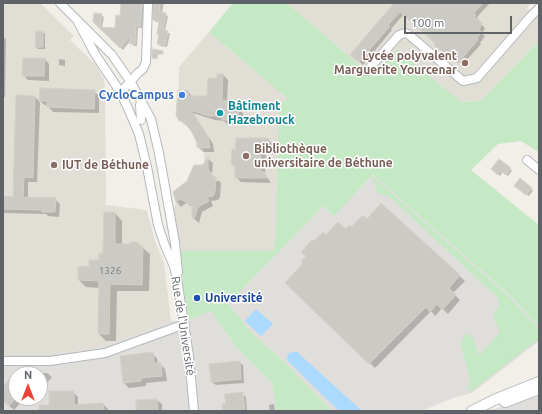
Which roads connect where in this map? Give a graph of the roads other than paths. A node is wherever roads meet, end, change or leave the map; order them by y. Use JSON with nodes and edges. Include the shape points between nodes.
{"nodes":[{"id":1,"x":60,"y":3,"type":"edge"},
{"id":2,"x":148,"y":3,"type":"edge"},
{"id":3,"x":539,"y":8,"type":"edge"},
{"id":4,"x":78,"y":22,"type":"junction"},
{"id":5,"x":367,"y":71,"type":"dead end"},
{"id":6,"x":130,"y":81,"type":"junction"},
{"id":7,"x":119,"y":90,"type":"junction"},
{"id":8,"x":140,"y":101,"type":"junction"},
{"id":9,"x":142,"y":120,"type":"dead end"},
{"id":10,"x":527,"y":160,"type":"dead end"},
{"id":11,"x":539,"y":170,"type":"edge"},
{"id":12,"x":178,"y":285,"type":"junction"},
{"id":13,"x":184,"y":324,"type":"junction"},
{"id":14,"x":3,"y":361,"type":"edge"},
{"id":15,"x":539,"y":382,"type":"edge"},
{"id":16,"x":539,"y":389,"type":"edge"},
{"id":17,"x":194,"y":411,"type":"edge"},
{"id":18,"x":472,"y":411,"type":"edge"}],
"edges":[{"from":1,"to":4,"type":"street","name":"Rue de l'Université"},
{"from":2,"to":6,"type":"street","via":[[146,62],[143,69]]},
{"from":3,"to":5,"type":"street","via":[[477,78],[463,81],[405,33],[399,35]]},
{"from":4,"to":6,"type":"street","name":"Rue de l'Université","via":[[105,47]]},
{"from":4,"to":7,"type":"street","name":"Rue de l'Université"},
{"from":6,"to":7,"type":"street","via":[[124,89]]},
{"from":6,"to":8,"type":"street","name":"Rue de l'Université"},
{"from":7,"to":12,"type":"street","name":"Rue de l'Université","via":[[139,134],[158,225],[174,266]]},
{"from":8,"to":9,"type":"street"},
{"from":8,"to":12,"type":"street","name":"Rue de l'Université","via":[[151,121],[159,153],[177,256]]},
{"from":10,"to":11,"type":"street"},
{"from":12,"to":13,"type":"street","name":"Rue de l'Université"},
{"from":13,"to":14,"type":"street","via":[[105,353],[50,361]]},
{"from":13,"to":17,"type":"street","name":"Rue de l'Université"},
{"from":15,"to":18,"type":"street"},
{"from":16,"to":18,"type":"street","via":[[497,405]]}]}
